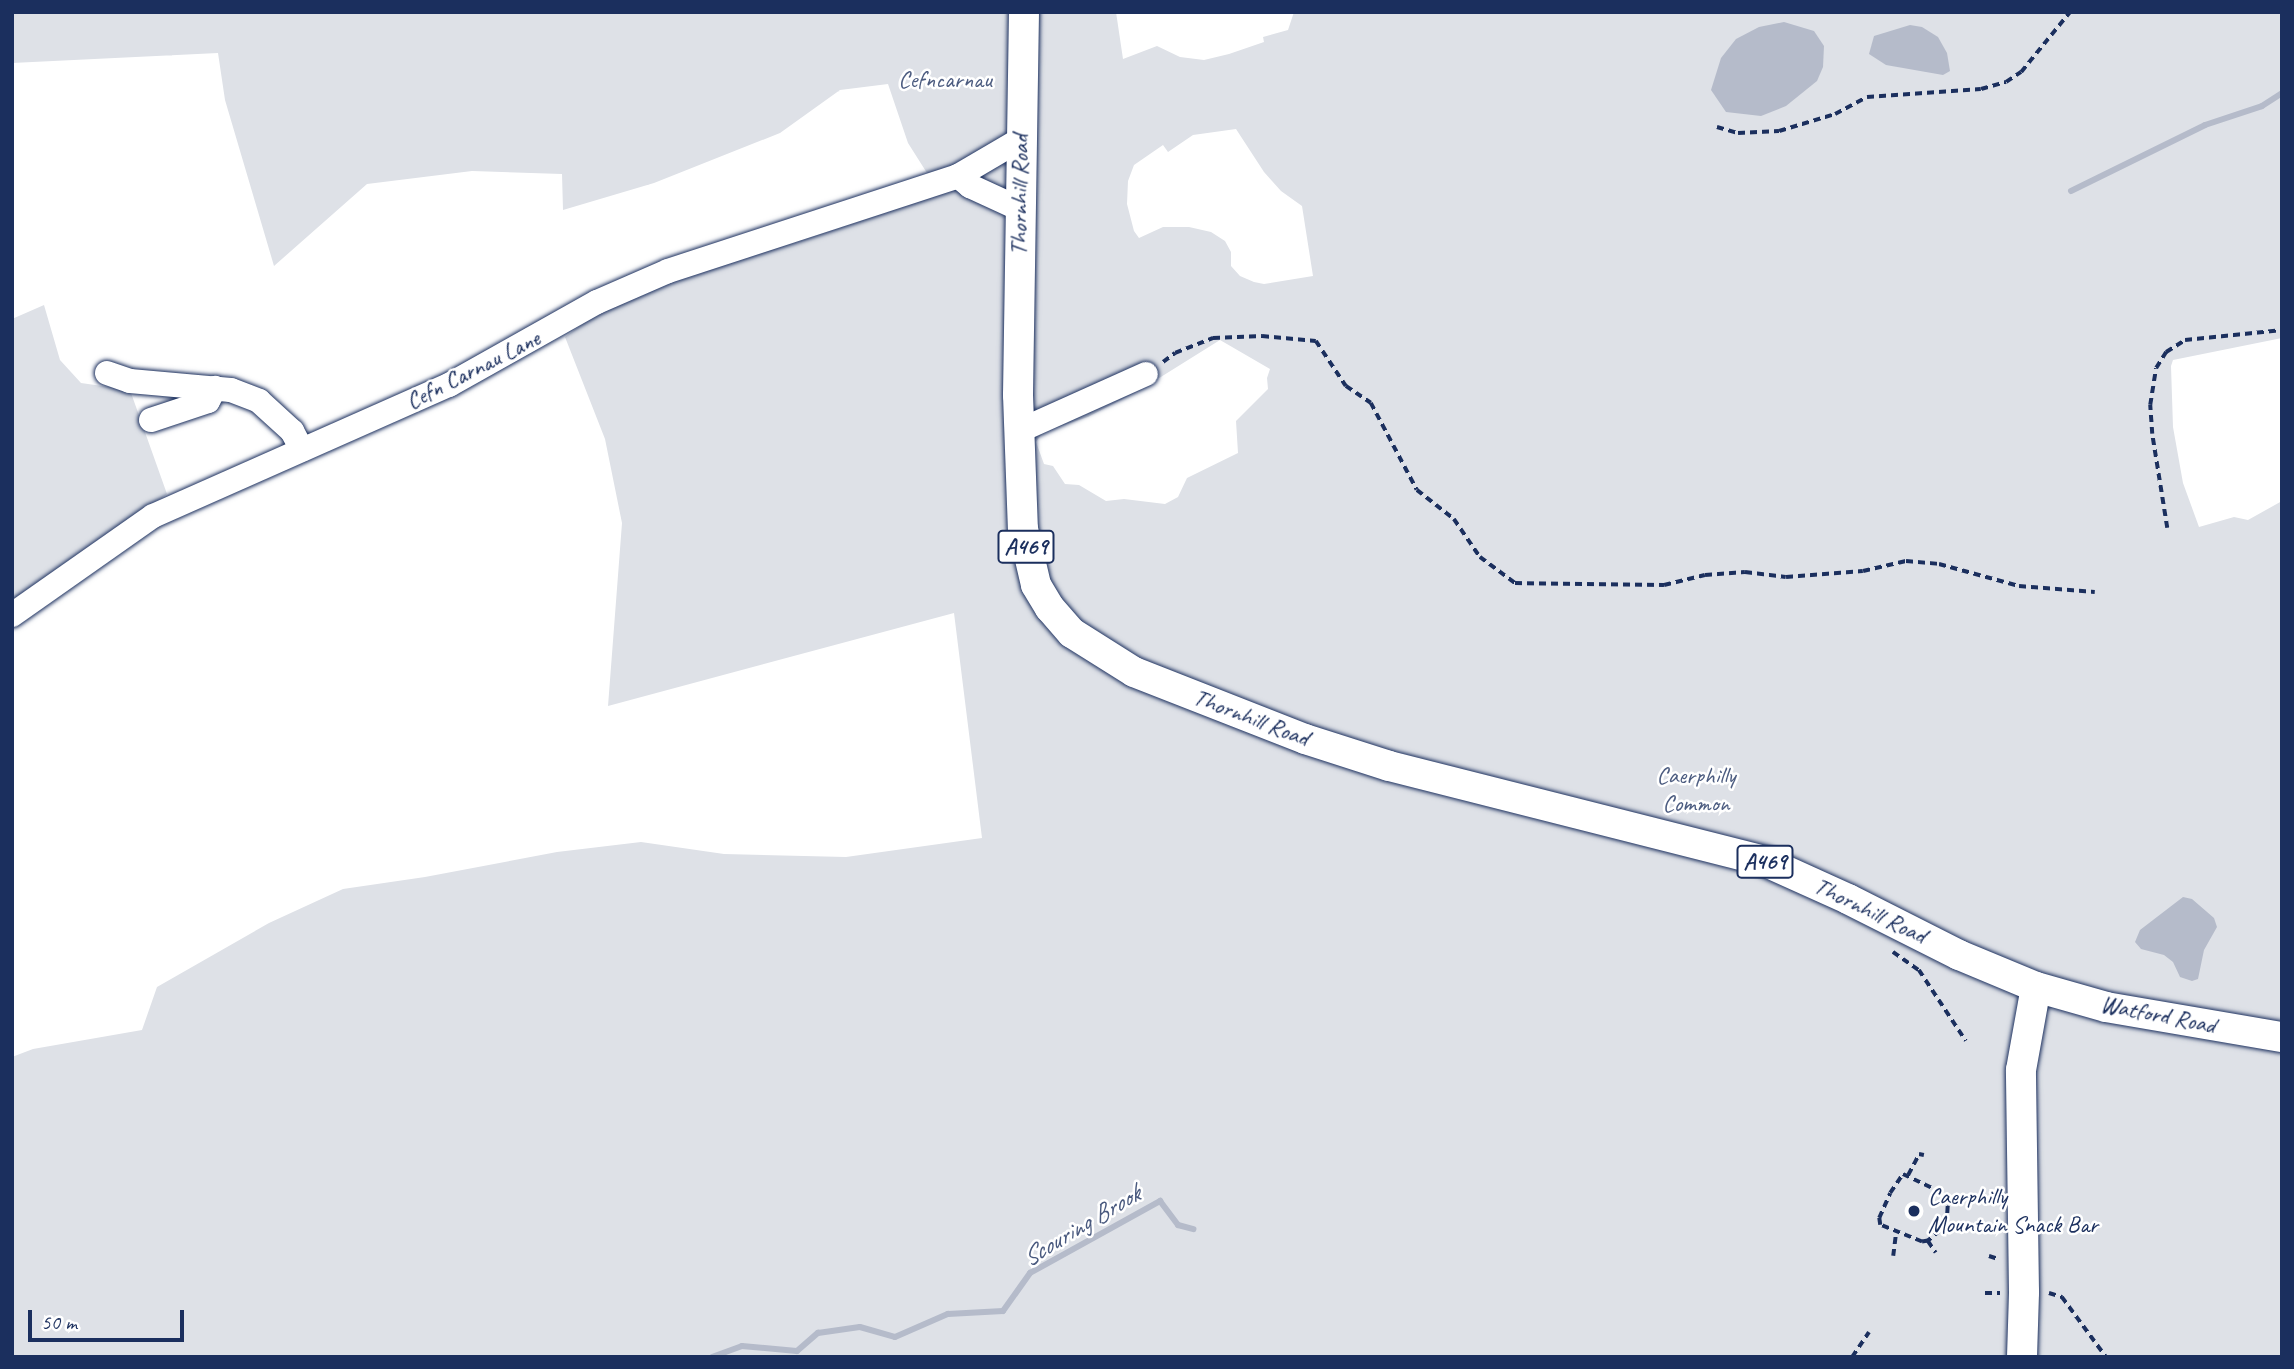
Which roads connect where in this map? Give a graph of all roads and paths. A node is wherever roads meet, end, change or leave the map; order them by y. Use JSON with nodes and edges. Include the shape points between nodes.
{"nodes":[{"id":1,"x":1024,"y":12,"type":"edge"},
{"id":2,"x":2070,"y":12,"type":"edge"},
{"id":3,"x":1717,"y":127,"type":"dead end"},
{"id":4,"x":1021,"y":139,"type":"junction"},
{"id":5,"x":958,"y":176,"type":"junction"},
{"id":6,"x":1020,"y":209,"type":"junction"},
{"id":7,"x":2282,"y":330,"type":"edge"},
{"id":8,"x":107,"y":373,"type":"dead end"},
{"id":9,"x":1146,"y":374,"type":"joint"},
{"id":10,"x":215,"y":388,"type":"junction"},
{"id":11,"x":151,"y":420,"type":"dead end"},
{"id":12,"x":1018,"y":431,"type":"junction"},
{"id":13,"x":302,"y":450,"type":"junction"},
{"id":14,"x":2167,"y":528,"type":"dead end"},
{"id":15,"x":2095,"y":592,"type":"dead end"},
{"id":16,"x":12,"y":615,"type":"edge"},
{"id":17,"x":1889,"y":949,"type":"dead end"},
{"id":18,"x":2036,"y":987,"type":"junction"},
{"id":19,"x":2282,"y":1037,"type":"edge"},
{"id":20,"x":1966,"y":1041,"type":"dead end"},
{"id":21,"x":1924,"y":1155,"type":"dead end"},
{"id":22,"x":1908,"y":1175,"type":"junction"},
{"id":23,"x":1896,"y":1232,"type":"junction"},
{"id":24,"x":1928,"y":1241,"type":"junction"},
{"id":25,"x":1936,"y":1253,"type":"dead end"},
{"id":26,"x":1893,"y":1256,"type":"dead end"},
{"id":27,"x":1989,"y":1256,"type":"dead end"},
{"id":28,"x":2000,"y":1260,"type":"dead end"},
{"id":29,"x":2043,"y":1292,"type":"dead end"},
{"id":30,"x":1985,"y":1293,"type":"dead end"},
{"id":31,"x":1995,"y":1293,"type":"dead end"},
{"id":32,"x":1869,"y":1332,"type":"dead end"},
{"id":33,"x":1852,"y":1357,"type":"edge"},
{"id":34,"x":2022,"y":1357,"type":"edge"},
{"id":35,"x":2106,"y":1357,"type":"edge"}],
"edges":[{"from":1,"to":4,"type":"main road","name":"Thornhill Road","number":"A469"},
{"from":2,"to":3,"type":"path","via":[[2021,72],[2006,82],[1981,89],[1867,97],[1835,114],[1779,131],[1738,133]]},
{"from":4,"to":5,"type":"street","name":"Cefn Carnau Lane"},
{"from":4,"to":6,"type":"main road","name":"Thornhill Road","number":"A469"},
{"from":5,"to":6,"type":"street"},
{"from":5,"to":13,"type":"street","name":"Cefn Carnau Lane","via":[[668,271],[597,302],[449,385]]},
{"from":6,"to":12,"type":"main road","name":"Thornhill Road","number":"A469"},
{"from":7,"to":14,"type":"path","via":[[2185,340],[2166,352],[2156,368],[2150,405]]},
{"from":8,"to":10,"type":"street","via":[[130,381]]},
{"from":9,"to":12,"type":"street"},
{"from":9,"to":15,"type":"path","via":[[1175,353],[1213,338],[1316,341],[1346,386],[1371,403],[1417,490],[1454,519],[1480,557],[1515,583],[1664,585],[1704,575],[1745,572],[1786,577],[1863,571],[1906,561],[1939,564],[2019,586]]},
{"from":10,"to":11,"type":"street","via":[[208,401]]},
{"from":10,"to":13,"type":"street","via":[[259,401],[292,431]]},
{"from":12,"to":18,"type":"main road","name":"Thornhill Road","number":"A469","via":[[1023,529],[1036,586],[1072,632],[1134,672],[1305,739],[1390,766],[1764,861]]},
{"from":13,"to":16,"type":"street","name":"Cefn Carnau Lane","via":[[153,516]]},
{"from":17,"to":20,"type":"path","via":[[1919,970]]},
{"from":18,"to":19,"type":"main road","name":"Watford Road","number":"A469","via":[[2106,1007]]},
{"from":18,"to":34,"type":"main road","via":[[2021,1070]]},
{"from":21,"to":22,"type":"path","via":[[1919,1154]]},
{"from":22,"to":23,"type":"path","via":[[1903,1174],[1889,1193],[1879,1218],[1880,1225]]},
{"from":22,"to":24,"type":"path","via":[[1945,1194],[1947,1220]]},
{"from":23,"to":24,"type":"path"},
{"from":23,"to":26,"type":"path"},
{"from":24,"to":25,"type":"path"},
{"from":27,"to":28,"type":"path"},
{"from":29,"to":35,"type":"path","via":[[2063,1297]]},
{"from":30,"to":31,"type":"path"},
{"from":32,"to":33,"type":"path"}]}
